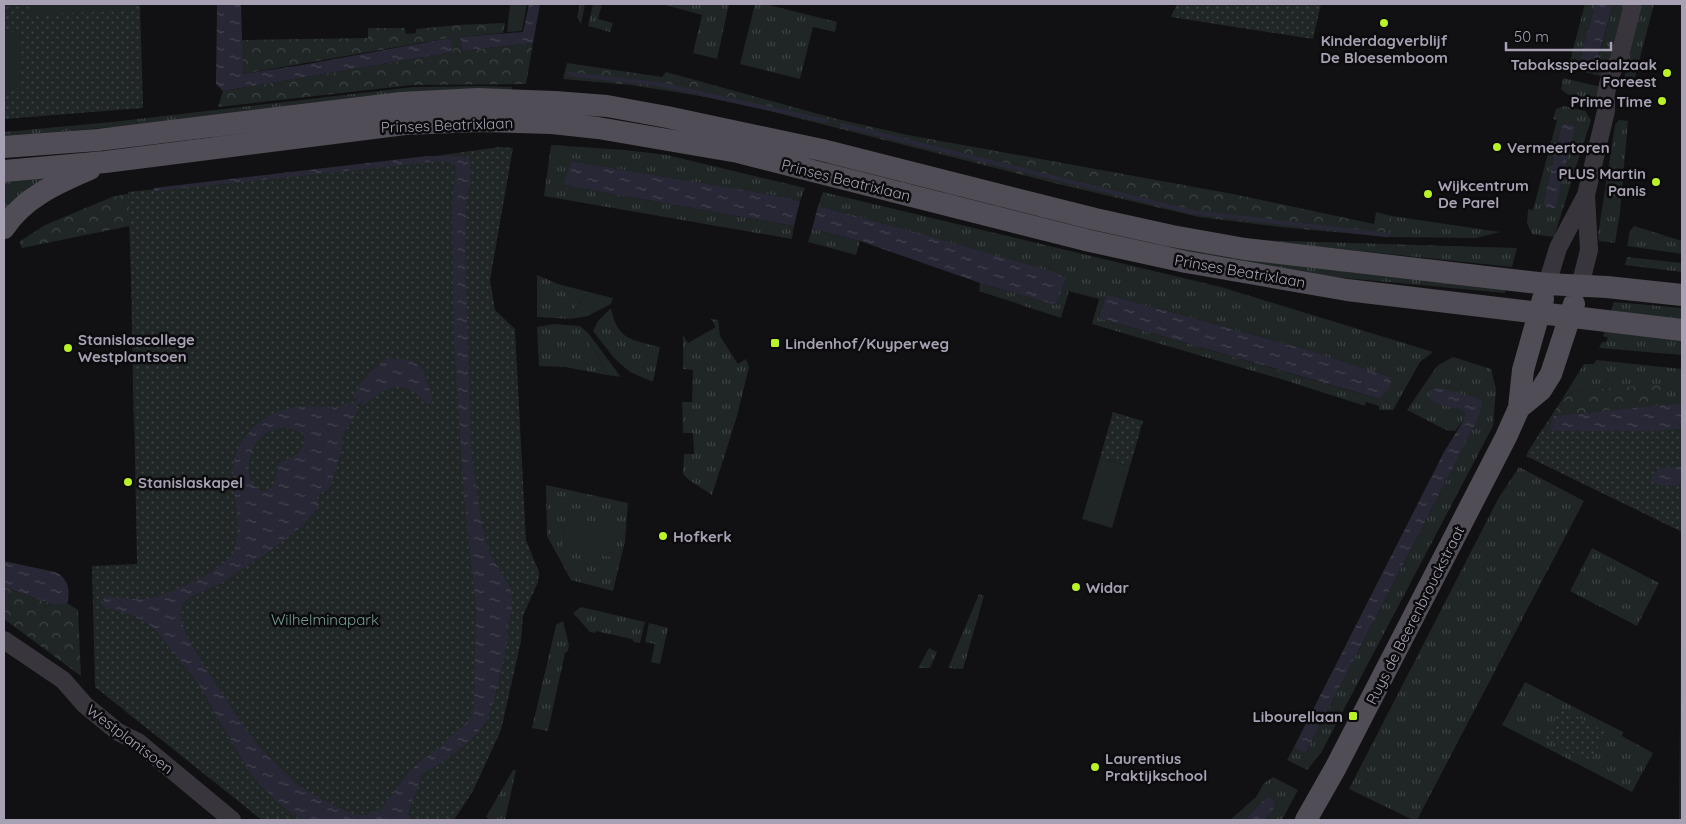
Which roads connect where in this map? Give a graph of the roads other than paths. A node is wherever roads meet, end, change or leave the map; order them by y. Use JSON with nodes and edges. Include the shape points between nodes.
{"nodes":[{"id":1,"x":1633,"y":4,"type":"edge"},
{"id":2,"x":4,"y":147,"type":"edge"},
{"id":3,"x":105,"y":162,"type":"junction"},
{"id":4,"x":4,"y":171,"type":"edge"},
{"id":5,"x":1586,"y":195,"type":"junction"},
{"id":6,"x":4,"y":228,"type":"edge"},
{"id":7,"x":1547,"y":284,"type":"junction"},
{"id":8,"x":1580,"y":286,"type":"junction"},
{"id":9,"x":1682,"y":296,"type":"edge"},
{"id":10,"x":1539,"y":313,"type":"junction"},
{"id":11,"x":1570,"y":317,"type":"junction"},
{"id":12,"x":1682,"y":330,"type":"edge"},
{"id":13,"x":1519,"y":408,"type":"junction"},
{"id":14,"x":4,"y":640,"type":"edge"},
{"id":15,"x":232,"y":820,"type":"edge"},
{"id":16,"x":1306,"y":820,"type":"edge"}],
"edges":[{"from":1,"to":5,"type":"street","via":[[1619,60],[1608,84],[1606,110]]},
{"from":2,"to":7,"type":"main road","name":"Prinses Beatrixlaan","via":[[98,140],[401,103],[478,99],[608,106],[822,150],[1172,236],[1245,249]]},
{"from":3,"to":4,"type":"main road","name":"Prinses Beatrixlaan"},
{"from":3,"to":6,"type":"main road","via":[[43,190]]},
{"from":3,"to":10,"type":"main road","name":"Prinses Beatrixlaan","via":[[405,124],[552,123],[738,152],[1186,262],[1347,290]]},
{"from":5,"to":7,"type":"street","via":[[1558,248]]},
{"from":5,"to":8,"type":"street","via":[[1589,250]]},
{"from":7,"to":8,"type":"main road","name":"Prinses Beatrixlaan"},
{"from":7,"to":10,"type":"main road","name":"Ruys de Beerenbrouckstraat"},
{"from":8,"to":9,"type":"main road","name":"Prinses Beatrixlaan"},
{"from":8,"to":11,"type":"main road","name":"Ruys de Beerenbrouckstraat"},
{"from":10,"to":11,"type":"main road","name":"Prinses Beatrixlaan"},
{"from":10,"to":13,"type":"main road","name":"Ruys de Beerenbrouckstraat","via":[[1523,370]]},
{"from":11,"to":12,"type":"main road","name":"Prinses Beatrixlaan"},
{"from":11,"to":13,"type":"main road","name":"Ruys de Beerenbrouckstraat","via":[[1551,374],[1541,390]]},
{"from":13,"to":16,"type":"main road","name":"Ruys de Beerenbrouckstraat"},
{"from":14,"to":15,"type":"street","name":"Westplantsoen","via":[[63,680],[85,705],[118,732],[138,742]]}]}
